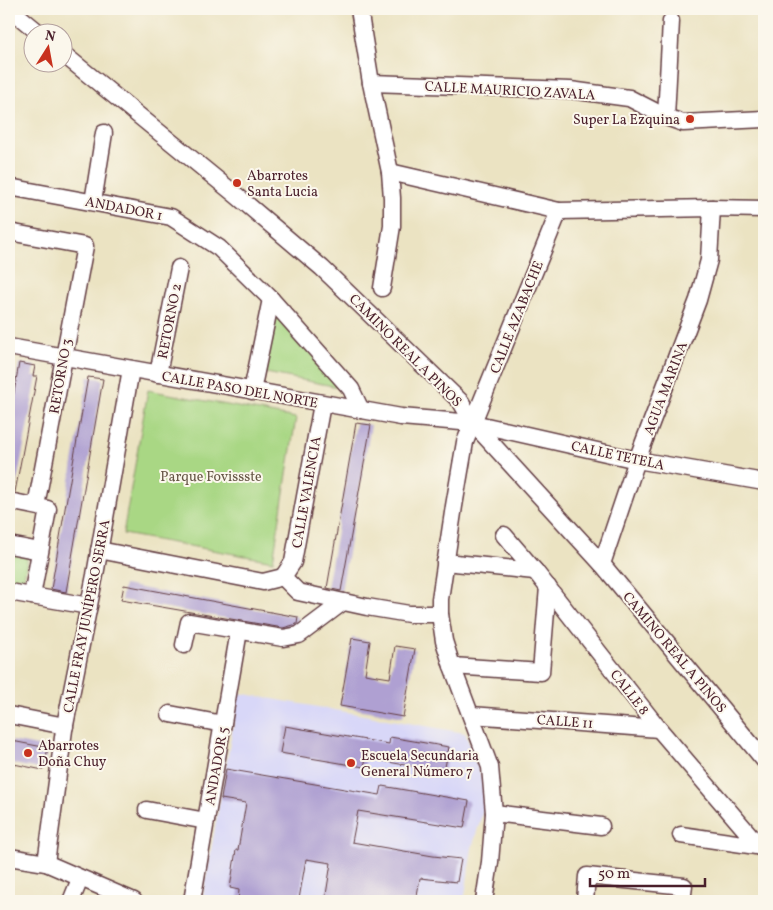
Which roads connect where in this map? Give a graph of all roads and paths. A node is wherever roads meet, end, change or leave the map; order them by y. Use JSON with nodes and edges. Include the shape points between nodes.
{"nodes":[{"id":1,"x":10,"y":9,"type":"edge"},
{"id":2,"x":359,"y":9,"type":"edge"},
{"id":3,"x":671,"y":21,"type":"dead end"},
{"id":4,"x":26,"y":22,"type":"edge"},
{"id":5,"x":72,"y":61,"type":"edge"},
{"id":6,"x":371,"y":83,"type":"junction"},
{"id":7,"x":666,"y":117,"type":"junction"},
{"id":8,"x":764,"y":119,"type":"edge"},
{"id":9,"x":104,"y":134,"type":"dead end"},
{"id":10,"x":390,"y":172,"type":"junction"},
{"id":11,"x":9,"y":187,"type":"edge"},
{"id":12,"x":92,"y":202,"type":"junction"},
{"id":13,"x":712,"y":208,"type":"junction"},
{"id":14,"x":764,"y":209,"type":"edge"},
{"id":15,"x":559,"y":211,"type":"junction"},
{"id":16,"x":9,"y":232,"type":"edge"},
{"id":17,"x":179,"y":268,"type":"dead end"},
{"id":18,"x":382,"y":288,"type":"dead end"},
{"id":19,"x":271,"y":299,"type":"junction"},
{"id":20,"x":9,"y":347,"type":"edge"},
{"id":21,"x":63,"y":357,"type":"junction"},
{"id":22,"x":131,"y":369,"type":"junction"},
{"id":23,"x":158,"y":374,"type":"junction"},
{"id":24,"x":252,"y":391,"type":"junction"},
{"id":25,"x":322,"y":404,"type":"junction"},
{"id":26,"x":361,"y":410,"type":"junction"},
{"id":27,"x":473,"y":423,"type":"junction"},
{"id":28,"x":638,"y":460,"type":"junction"},
{"id":29,"x":764,"y":482,"type":"edge"},
{"id":30,"x":9,"y":501,"type":"edge"},
{"id":31,"x":36,"y":506,"type":"junction"},
{"id":32,"x":504,"y":535,"type":"dead end"},
{"id":33,"x":9,"y":545,"type":"edge"},
{"id":34,"x":99,"y":550,"type":"junction"},
{"id":35,"x":40,"y":551,"type":"junction"},
{"id":36,"x":445,"y":562,"type":"junction"},
{"id":37,"x":602,"y":564,"type":"junction"},
{"id":38,"x":535,"y":571,"type":"junction"},
{"id":39,"x":283,"y":577,"type":"junction"},
{"id":40,"x":548,"y":587,"type":"junction"},
{"id":41,"x":9,"y":592,"type":"edge"},
{"id":42,"x":32,"y":596,"type":"junction"},
{"id":43,"x":343,"y":602,"type":"junction"},
{"id":44,"x":89,"y":606,"type":"junction"},
{"id":45,"x":440,"y":614,"type":"junction"},
{"id":46,"x":239,"y":631,"type":"junction"},
{"id":47,"x":184,"y":645,"type":"dead end"},
{"id":48,"x":452,"y":666,"type":"junction"},
{"id":49,"x":170,"y":714,"type":"dead end"},
{"id":50,"x":9,"y":716,"type":"edge"},
{"id":51,"x":471,"y":716,"type":"junction"},
{"id":52,"x":223,"y":724,"type":"junction"},
{"id":53,"x":65,"y":726,"type":"junction"},
{"id":54,"x":659,"y":729,"type":"junction"},
{"id":55,"x":764,"y":760,"type":"edge"},
{"id":56,"x":147,"y":810,"type":"dead end"},
{"id":57,"x":494,"y":813,"type":"junction"},
{"id":58,"x":206,"y":821,"type":"junction"},
{"id":59,"x":601,"y":826,"type":"dead end"},
{"id":60,"x":681,"y":835,"type":"dead end"},
{"id":61,"x":762,"y":847,"type":"edge"},
{"id":62,"x":9,"y":857,"type":"edge"},
{"id":63,"x":46,"y":864,"type":"junction"},
{"id":64,"x":80,"y":879,"type":"junction"},
{"id":65,"x":71,"y":901,"type":"edge"},
{"id":66,"x":134,"y":901,"type":"edge"},
{"id":67,"x":192,"y":901,"type":"edge"},
{"id":68,"x":484,"y":901,"type":"edge"},
{"id":69,"x":585,"y":901,"type":"edge"},
{"id":70,"x":682,"y":901,"type":"edge"}],
"edges":[{"from":1,"to":4,"type":"street"},
{"from":2,"to":6,"type":"street"},
{"from":3,"to":7,"type":"street"},
{"from":5,"to":27,"type":"street","name":"CAMINO REAL A PINOS","via":[[322,268],[461,402]]},
{"from":6,"to":7,"type":"street","name":"CALLE MAURICIO ZAVALA","via":[[570,90],[629,98]]},
{"from":6,"to":10,"type":"street"},
{"from":7,"to":8,"type":"street","name":"CALLE MAURICIO ZAVALA","via":[[683,122]]},
{"from":9,"to":12,"type":"street"},
{"from":10,"to":15,"type":"street"},
{"from":10,"to":18,"type":"street","via":[[392,226]]},
{"from":11,"to":12,"type":"street","name":"ANDADOR 1"},
{"from":12,"to":19,"type":"street","name":"ANDADOR 1","via":[[171,217],[219,248]]},
{"from":13,"to":14,"type":"street"},
{"from":13,"to":15,"type":"street"},
{"from":13,"to":28,"type":"street","name":"AGUA MARINA","via":[[709,260],[698,300]]},
{"from":15,"to":27,"type":"street","name":"CALLE AZABACHE"},
{"from":16,"to":21,"type":"street","name":"RETORNO 3","via":[[85,246]]},
{"from":17,"to":23,"type":"street","name":"RETORNO 2"},
{"from":19,"to":24,"type":"street"},
{"from":19,"to":26,"type":"street","name":"ANDADOR 1","via":[[351,389]]},
{"from":20,"to":21,"type":"street","name":"CALLE PASO DEL NORTE"},
{"from":21,"to":22,"type":"street","name":"CALLE PASO DEL NORTE"},
{"from":21,"to":31,"type":"street","name":"RETORNO 3"},
{"from":22,"to":23,"type":"street","name":"CALLE PASO DEL NORTE"},
{"from":22,"to":34,"type":"street","name":"CALLE FRAY JUNÍPERO SERRA"},
{"from":23,"to":24,"type":"street","name":"CALLE PASO DEL NORTE"},
{"from":24,"to":25,"type":"street","name":"CALLE PASO DEL NORTE"},
{"from":25,"to":26,"type":"street","name":"CALLE PASO DEL NORTE"},
{"from":25,"to":39,"type":"street","name":"CALLE VALENCIA","via":[[294,562]]},
{"from":26,"to":27,"type":"street","name":"CALLE PASO DEL NORTE"},
{"from":27,"to":28,"type":"street","name":"CALLE TETELA"},
{"from":27,"to":36,"type":"street","name":"CALLE AZABACHE","via":[[465,442]]},
{"from":27,"to":37,"type":"street","name":"CAMINO REAL A PINOS"},
{"from":28,"to":29,"type":"street","name":"CALLE TETELA"},
{"from":28,"to":37,"type":"street","name":"AGUA MARINA"},
{"from":30,"to":31,"type":"street"},
{"from":31,"to":35,"type":"street","via":[[48,509]]},
{"from":32,"to":38,"type":"street","name":"CALLE 8"},
{"from":33,"to":35,"type":"street"},
{"from":34,"to":39,"type":"street","via":[[263,582]]},
{"from":34,"to":44,"type":"street","name":"CALLE FRAY JUNÍPERO SERRA"},
{"from":35,"to":42,"type":"street"},
{"from":36,"to":38,"type":"street"},
{"from":36,"to":45,"type":"street","name":"CALLE AZABACHE"},
{"from":37,"to":55,"type":"street","name":"CAMINO REAL A PINOS"},
{"from":38,"to":40,"type":"street","name":"CALLE 8"},
{"from":39,"to":43,"type":"street","via":[[298,592]]},
{"from":40,"to":48,"type":"street","via":[[541,672]]},
{"from":40,"to":54,"type":"street","name":"CALLE 8"},
{"from":41,"to":42,"type":"street"},
{"from":42,"to":44,"type":"street"},
{"from":43,"to":45,"type":"street","via":[[409,614]]},
{"from":43,"to":46,"type":"street","via":[[299,635],[283,638]]},
{"from":44,"to":53,"type":"street","name":"CALLE FRAY JUNÍPERO SERRA"},
{"from":45,"to":48,"type":"street","name":"CALLE AZABACHE"},
{"from":46,"to":47,"type":"street","via":[[189,622]]},
{"from":46,"to":52,"type":"street","name":"ANDADOR 5"},
{"from":48,"to":51,"type":"street","name":"CALLE AZABACHE"},
{"from":49,"to":52,"type":"street"},
{"from":50,"to":53,"type":"street"},
{"from":51,"to":54,"type":"street","name":"CALLE 11"},
{"from":51,"to":57,"type":"street","name":"CALLE AZABACHE","via":[[490,767]]},
{"from":52,"to":58,"type":"street","name":"ANDADOR 5"},
{"from":53,"to":63,"type":"street","name":"CALLE FRAY JUNÍPERO SERRA"},
{"from":54,"to":61,"type":"street","name":"CALLE 8"},
{"from":56,"to":58,"type":"street"},
{"from":57,"to":59,"type":"street"},
{"from":57,"to":68,"type":"street","name":"CALLE AZABACHE"},
{"from":58,"to":67,"type":"street","name":"ANDADOR 5"},
{"from":60,"to":61,"type":"street"},
{"from":62,"to":63,"type":"street"},
{"from":63,"to":64,"type":"street"},
{"from":64,"to":65,"type":"street"},
{"from":64,"to":66,"type":"street"},
{"from":69,"to":70,"type":"street","via":[[587,876],[684,886]]}]}
